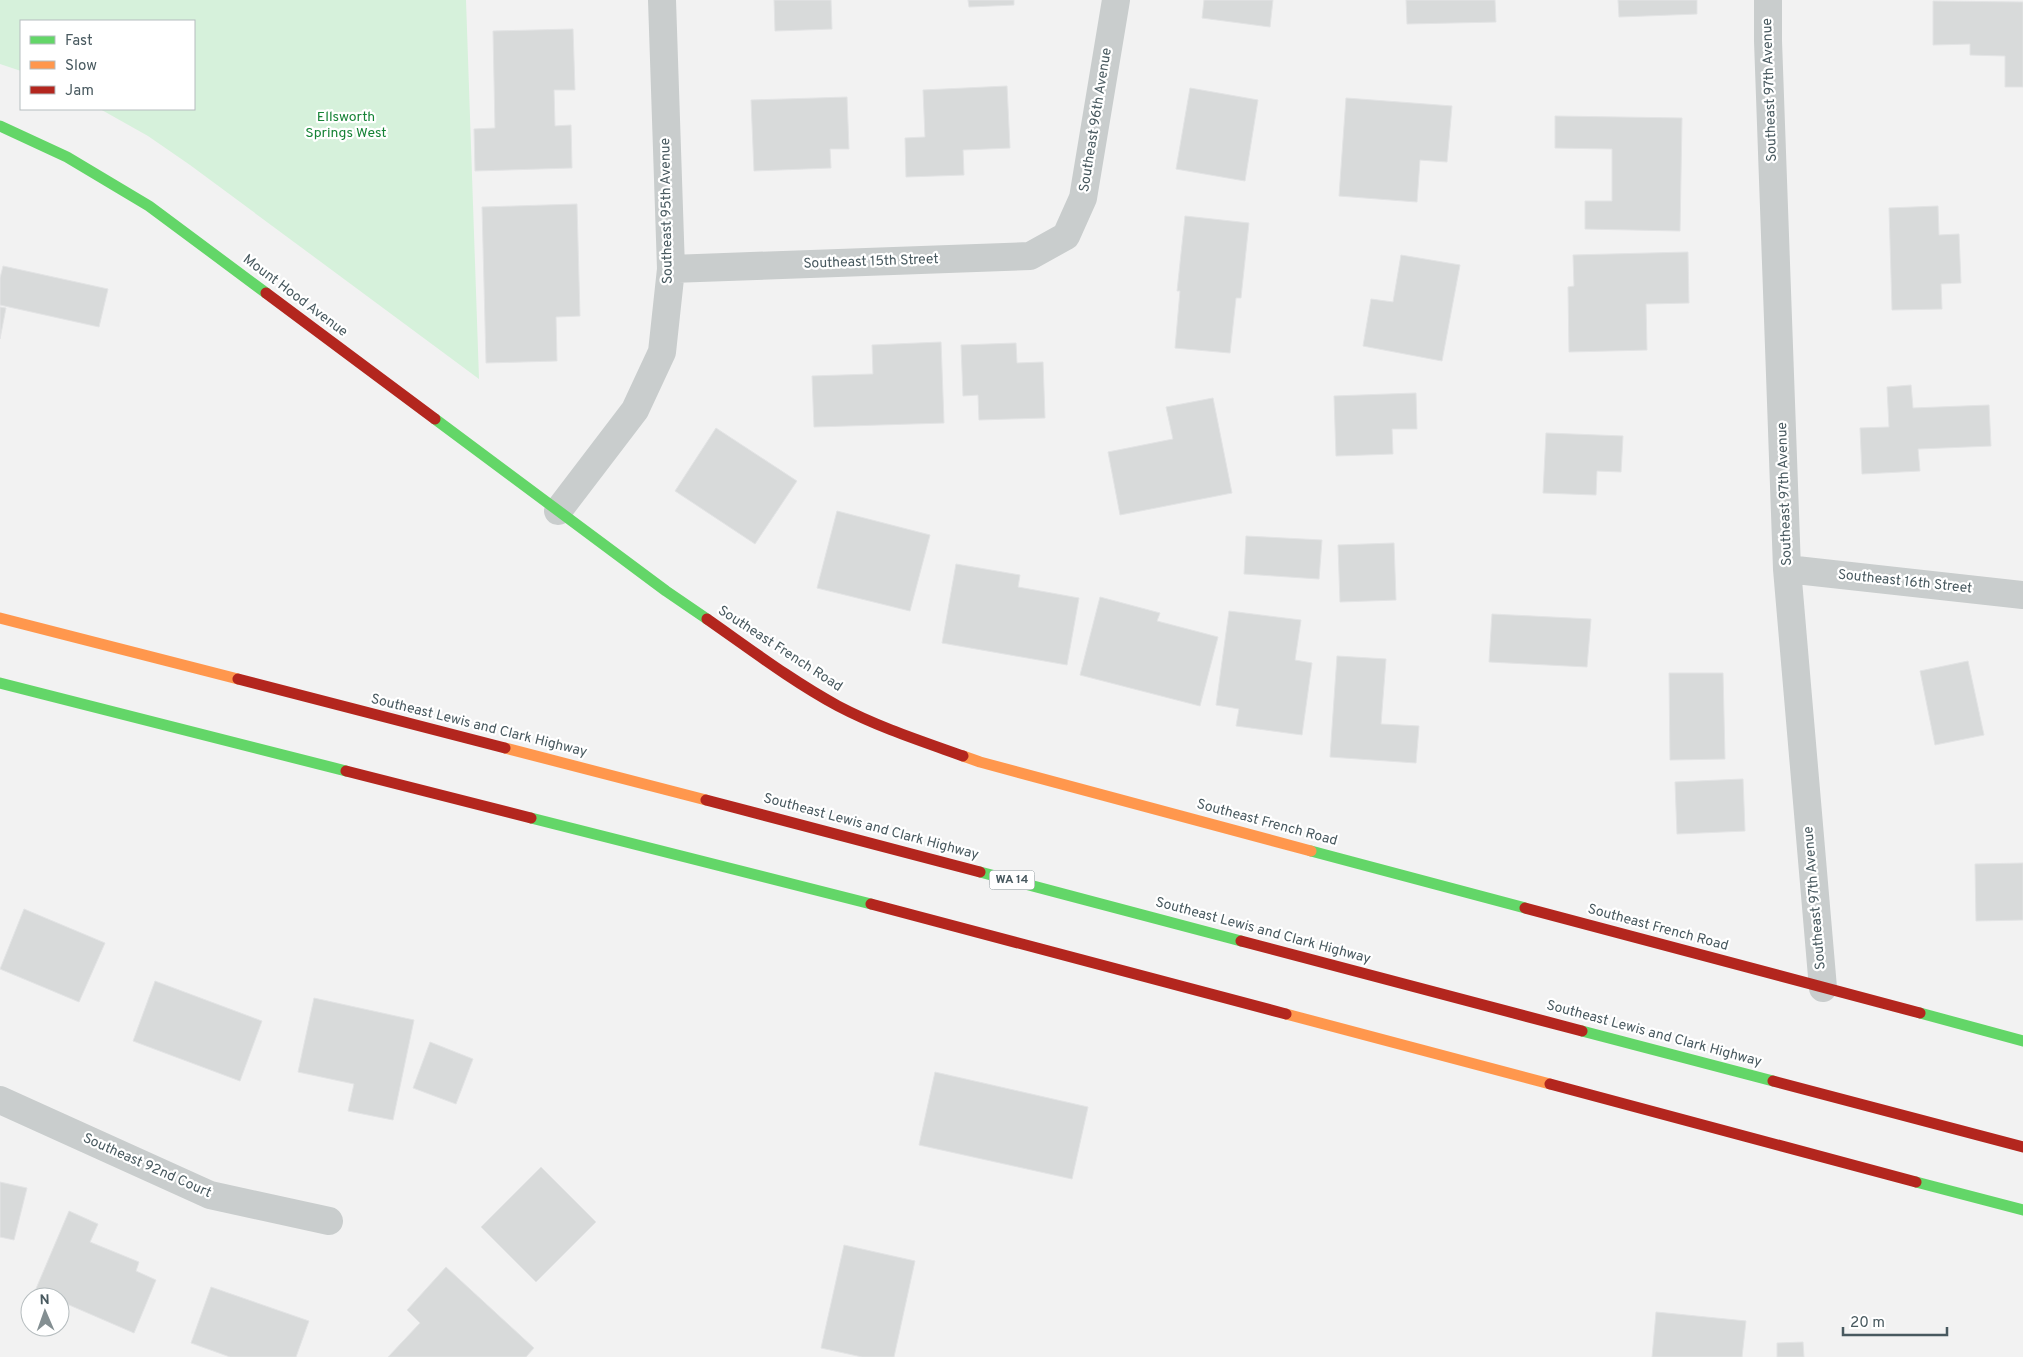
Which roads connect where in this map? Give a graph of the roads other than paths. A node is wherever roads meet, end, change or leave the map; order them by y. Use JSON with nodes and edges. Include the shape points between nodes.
{"nodes":[{"id":1,"x":662,"y":0,"type":"edge"},
{"id":2,"x":1116,"y":0,"type":"edge"},
{"id":3,"x":1768,"y":0,"type":"edge"},
{"id":4,"x":0,"y":126,"type":"edge"},
{"id":5,"x":1066,"y":236,"type":"joint"},
{"id":6,"x":670,"y":269,"type":"junction"},
{"id":7,"x":558,"y":511,"type":"junction"},
{"id":8,"x":1787,"y":569,"type":"junction"},
{"id":9,"x":2023,"y":595,"type":"edge"},
{"id":10,"x":0,"y":618,"type":"edge"},
{"id":11,"x":0,"y":683,"type":"edge"},
{"id":12,"x":1823,"y":988,"type":"junction"},
{"id":13,"x":2023,"y":1040,"type":"edge"},
{"id":14,"x":0,"y":1100,"type":"edge"},
{"id":15,"x":2023,"y":1148,"type":"edge"},
{"id":16,"x":2023,"y":1210,"type":"edge"},
{"id":17,"x":329,"y":1221,"type":"dead end"}],
"edges":[{"from":1,"to":6,"type":"street","name":"Southeast 95th Avenue"},
{"from":2,"to":5,"type":"street","name":"Southeast 96th Avenue","via":[[1083,198]]},
{"from":3,"to":8,"type":"street","name":"Southeast 97th Avenue"},
{"from":4,"to":7,"type":"main road","name":"Mount Hood Avenue","via":[[67,157],[149,206]]},
{"from":5,"to":6,"type":"street","name":"Southeast 15th Street","via":[[1030,256]]},
{"from":6,"to":7,"type":"street","name":"Southeast 95th Avenue","via":[[662,352],[635,410]]},
{"from":7,"to":12,"type":"main road","name":"Southeast French Road","via":[[783,672],[839,706],[911,737],[980,762]]},
{"from":8,"to":9,"type":"street","name":"Southeast 16th Street"},
{"from":8,"to":12,"type":"street","name":"Southeast 97th Avenue"},
{"from":10,"to":15,"type":"main road","name":"Southeast Lewis and Clark Highway","number":"WA 14","via":[[887,847]]},
{"from":11,"to":16,"type":"main road","via":[[901,912]]},
{"from":12,"to":13,"type":"main road","name":"Southeast French Road"},
{"from":14,"to":17,"type":"street","name":"Southeast 92nd Court","via":[[210,1195]]}]}
